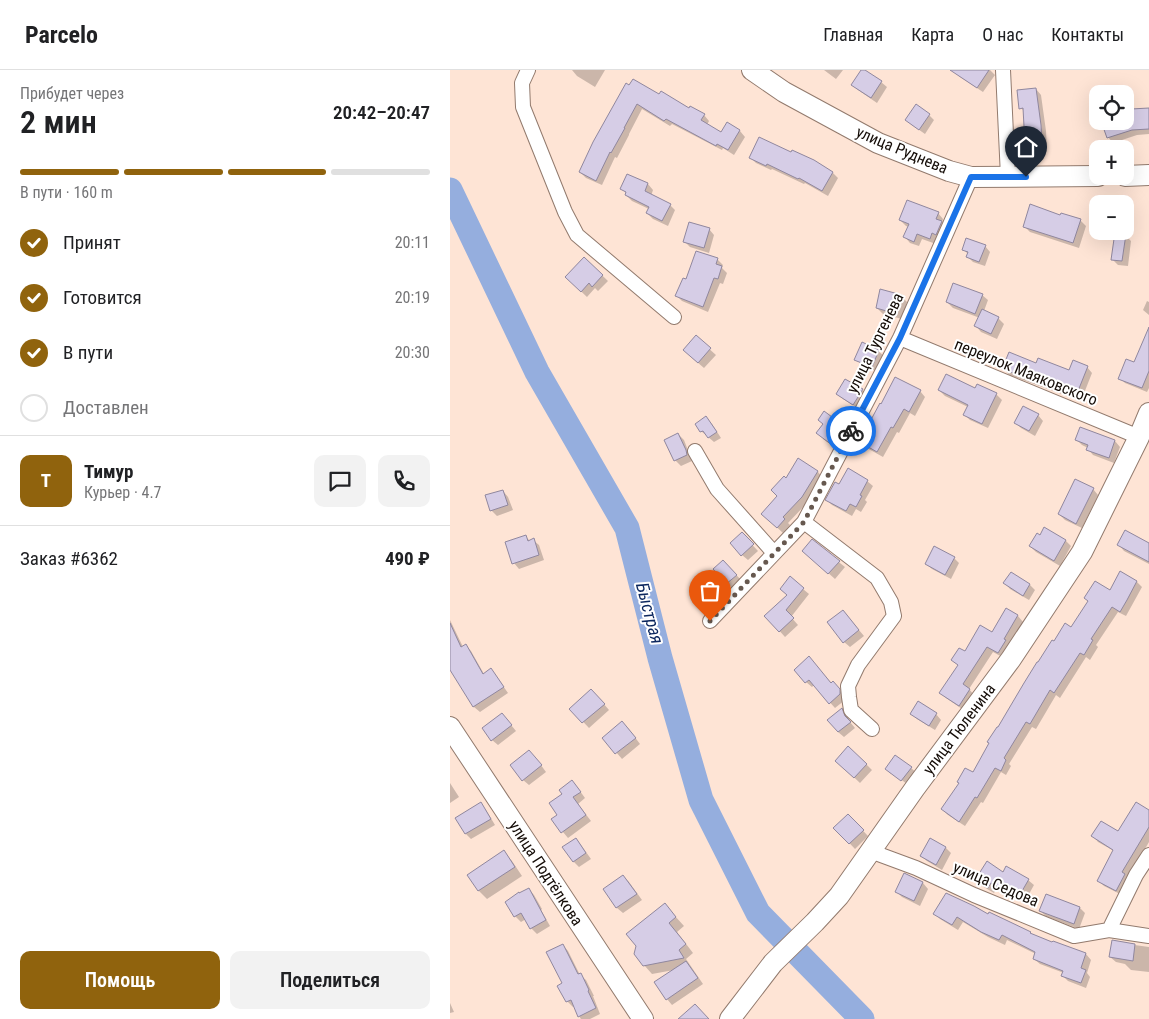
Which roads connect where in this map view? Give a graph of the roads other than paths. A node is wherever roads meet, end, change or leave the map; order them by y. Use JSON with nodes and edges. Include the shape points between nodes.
{"nodes":[{"id":1,"x":528,"y":70,"type":"edge"},
{"id":2,"x":752,"y":70,"type":"edge"},
{"id":3,"x":1003,"y":70,"type":"edge"},
{"id":4,"x":1149,"y":175,"type":"edge"},
{"id":5,"x":1089,"y":176,"type":"edge"},
{"id":6,"x":1134,"y":176,"type":"edge"},
{"id":7,"x":971,"y":177,"type":"junction"},
{"id":8,"x":1008,"y":177,"type":"junction"},
{"id":9,"x":674,"y":316,"type":"dead end"},
{"id":10,"x":900,"y":338,"type":"junction"},
{"id":11,"x":1149,"y":413,"type":"edge"},
{"id":12,"x":1139,"y":437,"type":"junction"},
{"id":13,"x":695,"y":451,"type":"dead end"},
{"id":14,"x":804,"y":522,"type":"junction"},
{"id":15,"x":774,"y":553,"type":"junction"},
{"id":16,"x":710,"y":621,"type":"dead end"},
{"id":17,"x":450,"y":727,"type":"edge"},
{"id":18,"x":872,"y":729,"type":"dead end"},
{"id":19,"x":870,"y":851,"type":"junction"},
{"id":20,"x":1149,"y":855,"type":"edge"},
{"id":21,"x":1109,"y":930,"type":"junction"},
{"id":22,"x":1149,"y":936,"type":"edge"},
{"id":23,"x":643,"y":1019,"type":"edge"},
{"id":24,"x":730,"y":1019,"type":"edge"}],
"edges":[{"from":1,"to":9,"type":"street","via":[[522,83],[523,106],[577,235]]},
{"from":2,"to":7,"type":"street","name":"улица Руднева","via":[[784,92],[878,143]]},
{"from":3,"to":8,"type":"street"},
{"from":4,"to":6,"type":"street"},
{"from":5,"to":8,"type":"street","name":"улица Руднева"},
{"from":7,"to":8,"type":"street","name":"улица Руднева"},
{"from":7,"to":10,"type":"street","name":"улица Тургенева"},
{"from":10,"to":12,"type":"street","name":"переулок Маяковского"},
{"from":10,"to":14,"type":"street","name":"улица Тургенева"},
{"from":11,"to":12,"type":"street","name":"улица Тюленина"},
{"from":12,"to":19,"type":"street","name":"улица Тюленина","via":[[1082,552],[1011,659]]},
{"from":13,"to":15,"type":"street","via":[[717,489]]},
{"from":14,"to":15,"type":"street","name":"улица Тургенева"},
{"from":14,"to":18,"type":"street","via":[[877,578],[891,602],[894,616],[858,665],[848,686],[851,710]]},
{"from":15,"to":16,"type":"street","name":"улица Тургенева"},
{"from":17,"to":23,"type":"street","name":"улица Подтёлкова"},
{"from":19,"to":21,"type":"street","name":"улица Седова","via":[[1074,936]]},
{"from":19,"to":24,"type":"street","name":"улица Тюленина","via":[[839,896],[773,963]]},
{"from":20,"to":21,"type":"street"},
{"from":21,"to":22,"type":"street","name":"улица Седова"}]}
